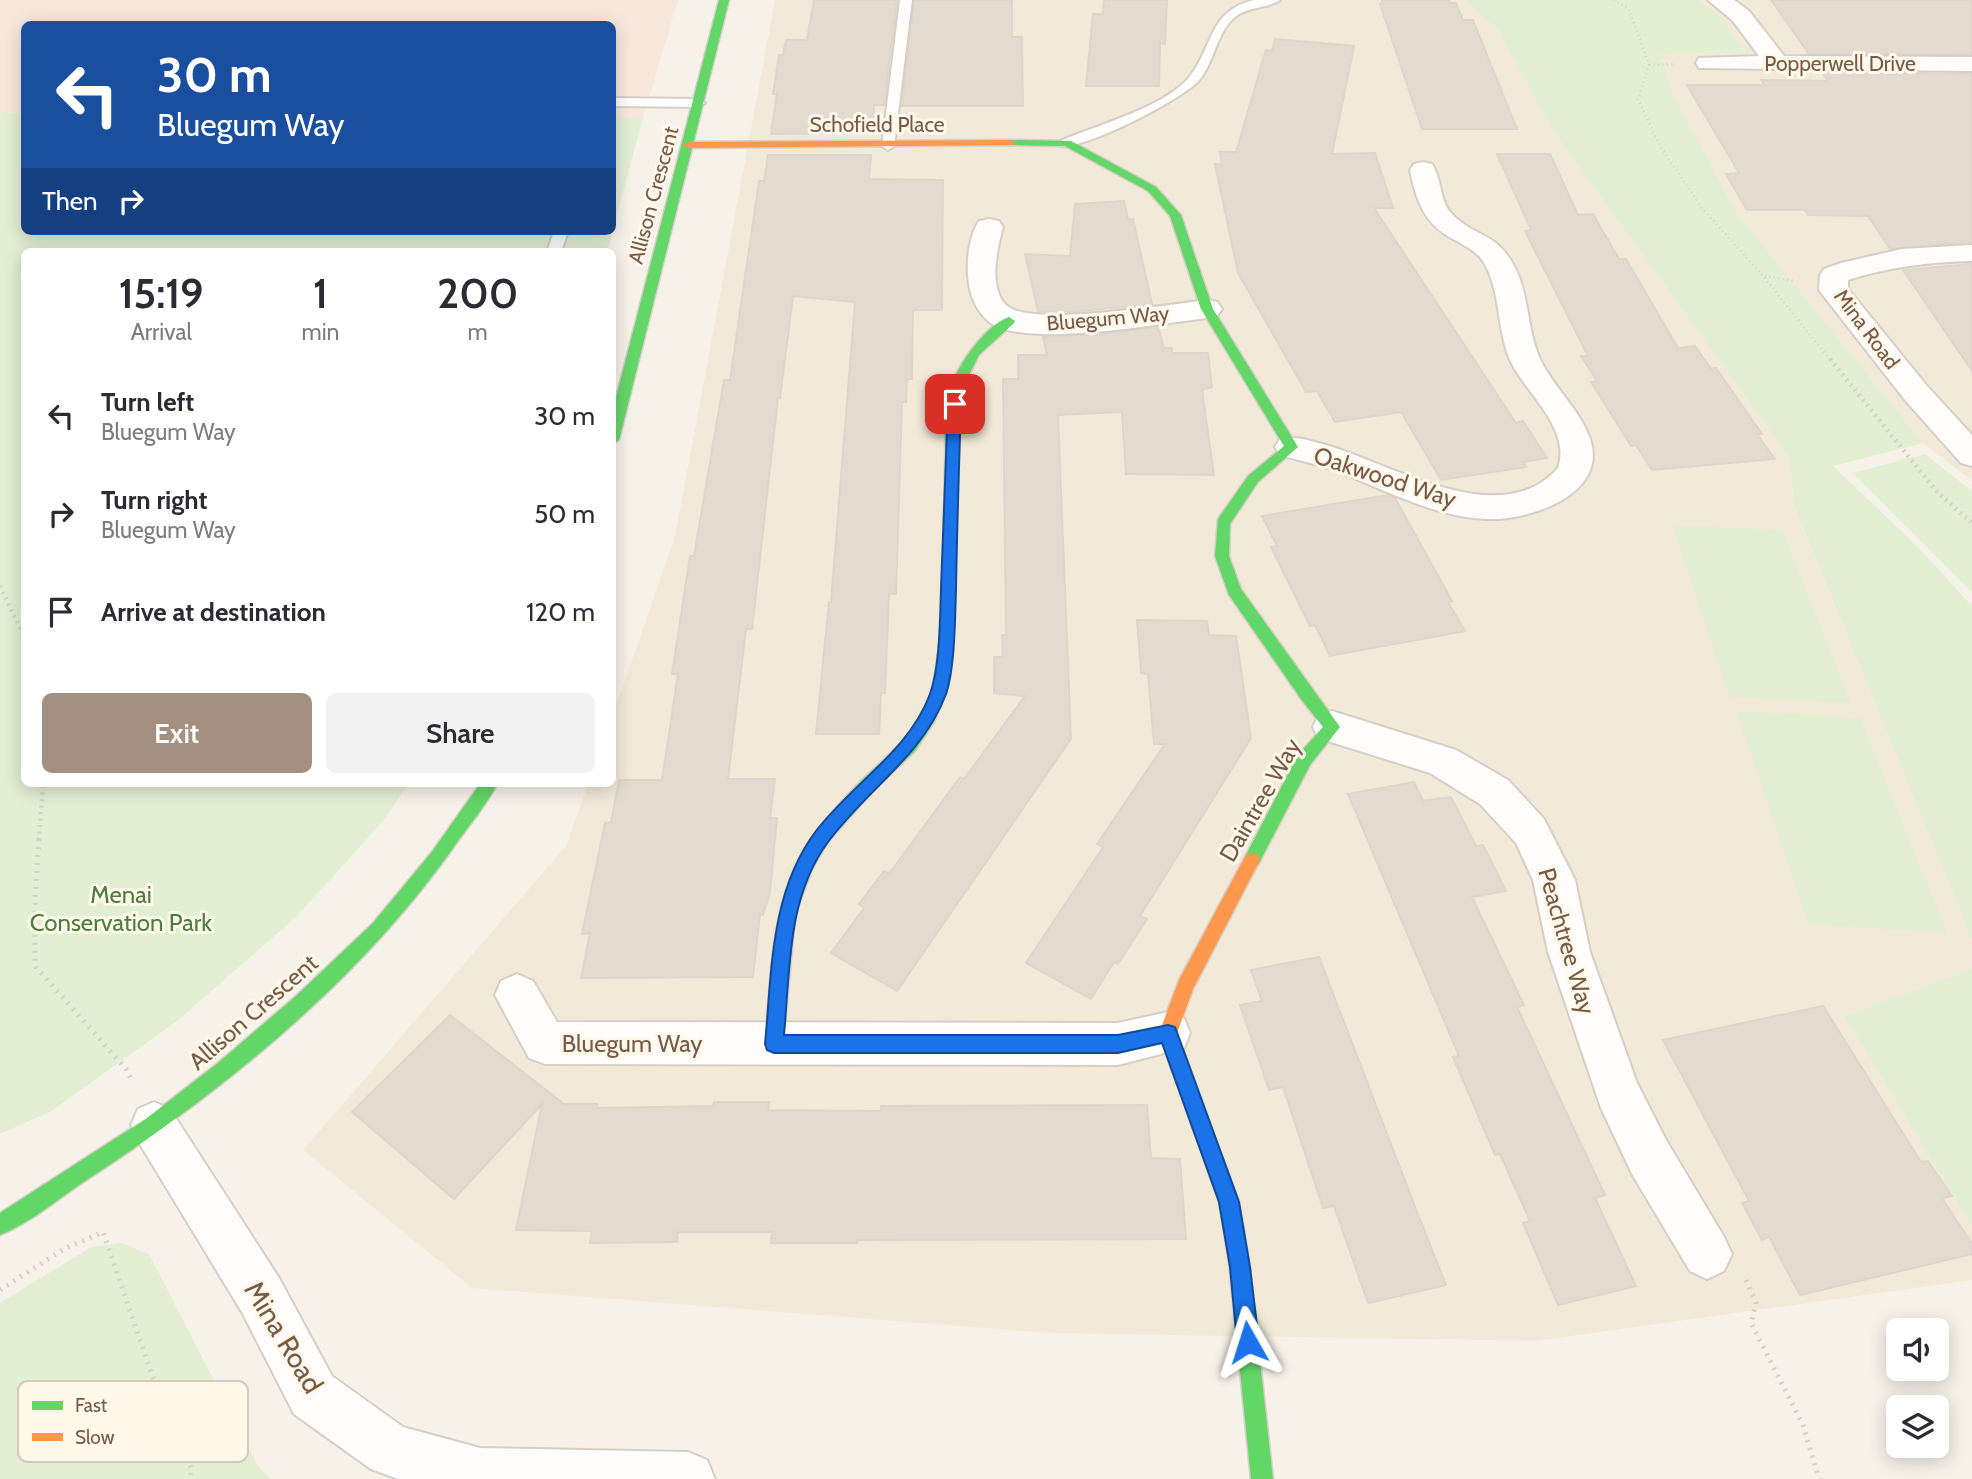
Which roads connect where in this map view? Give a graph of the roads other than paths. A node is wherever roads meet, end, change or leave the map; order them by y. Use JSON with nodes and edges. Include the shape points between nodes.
{"nodes":[{"id":1,"x":724,"y":0,"type":"edge"},
{"id":2,"x":906,"y":0,"type":"edge"},
{"id":3,"x":1274,"y":0,"type":"edge"},
{"id":4,"x":1719,"y":0,"type":"edge"},
{"id":5,"x":1240,"y":4,"type":"edge"},
{"id":6,"x":1776,"y":62,"type":"junction"},
{"id":7,"x":1708,"y":63,"type":"dead end"},
{"id":8,"x":1972,"y":64,"type":"edge"},
{"id":9,"x":616,"y":102,"type":"edge"},
{"id":10,"x":699,"y":103,"type":"junction"},
{"id":11,"x":1067,"y":143,"type":"junction"},
{"id":12,"x":688,"y":145,"type":"junction"},
{"id":13,"x":888,"y":146,"type":"junction"},
{"id":14,"x":1423,"y":170,"type":"dead end"},
{"id":15,"x":989,"y":227,"type":"dead end"},
{"id":16,"x":1972,"y":253,"type":"edge"},
{"id":17,"x":1207,"y":309,"type":"junction"},
{"id":18,"x":1009,"y":321,"type":"junction"},
{"id":19,"x":616,"y":366,"type":"edge"},
{"id":20,"x":631,"y":367,"type":"junction"},
{"id":21,"x":616,"y":425,"type":"edge"},
{"id":22,"x":1291,"y":447,"type":"junction"},
{"id":23,"x":1972,"y":455,"type":"edge"},
{"id":24,"x":1332,"y":727,"type":"junction"},
{"id":25,"x":487,"y":787,"type":"edge"},
{"id":26,"x":517,"y":995,"type":"dead end"},
{"id":27,"x":1168,"y":1033,"type":"junction"},
{"id":28,"x":774,"y":1044,"type":"junction"},
{"id":29,"x":154,"y":1125,"type":"junction"},
{"id":30,"x":0,"y":1225,"type":"edge"},
{"id":31,"x":1707,"y":1254,"type":"road end"},
{"id":32,"x":688,"y":1479,"type":"edge"},
{"id":33,"x":1262,"y":1479,"type":"edge"}],
"edges":[{"from":1,"to":10,"type":"street","name":"Allison Crescent"},
{"from":2,"to":13,"type":"lane"},
{"from":3,"to":5,"type":"lane"},
{"from":4,"to":6,"type":"street","via":[[1741,16]]},
{"from":5,"to":11,"type":"lane","via":[[1225,19],[1203,68],[1188,87]]},
{"from":6,"to":7,"type":"street","name":"Popperwell Drive"},
{"from":6,"to":8,"type":"street","name":"Popperwell Drive"},
{"from":9,"to":10,"type":"lane"},
{"from":10,"to":12,"type":"street","name":"Allison Crescent"},
{"from":11,"to":13,"type":"street","name":"Schofield Place"},
{"from":11,"to":17,"type":"street","via":[[1139,180],[1166,203],[1175,215]]},
{"from":12,"to":13,"type":"street","name":"Schofield Place"},
{"from":12,"to":20,"type":"street","name":"Allison Crescent"},
{"from":14,"to":22,"type":"street","name":"Oakwood Way","via":[[1439,216],[1480,241],[1497,260],[1512,296],[1519,346],[1574,438],[1576,466],[1566,481],[1539,502],[1500,507],[1439,499]]},
{"from":15,"to":18,"type":"street","via":[[982,265],[986,295]]},
{"from":16,"to":23,"type":"street","name":"Mina Road","via":[[1931,253],[1861,266],[1835,275],[1833,290]]},
{"from":17,"to":18,"type":"street","name":"Bluegum Way","via":[[1060,323]]},
{"from":17,"to":22,"type":"street"},
{"from":18,"to":28,"type":"street","via":[[970,356],[956,388],[947,626],[939,691],[909,746],[821,838],[805,867],[786,915]]},
{"from":19,"to":20,"type":"lane"},
{"from":20,"to":21,"type":"street","name":"Allison Crescent"},
{"from":22,"to":24,"type":"street","name":"Daintree Way","via":[[1254,479],[1223,523],[1222,556],[1234,591]]},
{"from":24,"to":27,"type":"street","name":"Daintree Way","via":[[1304,760],[1185,986]]},
{"from":24,"to":31,"type":"street","name":"Peachtree Way","via":[[1441,761],[1494,792],[1530,831],[1554,880],[1569,952],[1617,1092],[1649,1157]]},
{"from":25,"to":29,"type":"street","name":"Allison Crescent","via":[[379,929],[292,1011]]},
{"from":26,"to":28,"type":"street","name":"Bluegum Way","via":[[545,1042]]},
{"from":27,"to":28,"type":"street","name":"Bluegum Way","via":[[1118,1044]]},
{"from":27,"to":33,"type":"street","via":[[1229,1202]]},
{"from":29,"to":30,"type":"street","name":"Allison Crescent"},
{"from":29,"to":32,"type":"street","name":"Mina Road","via":[[261,1296],[313,1395],[390,1450],[480,1475]]}]}
